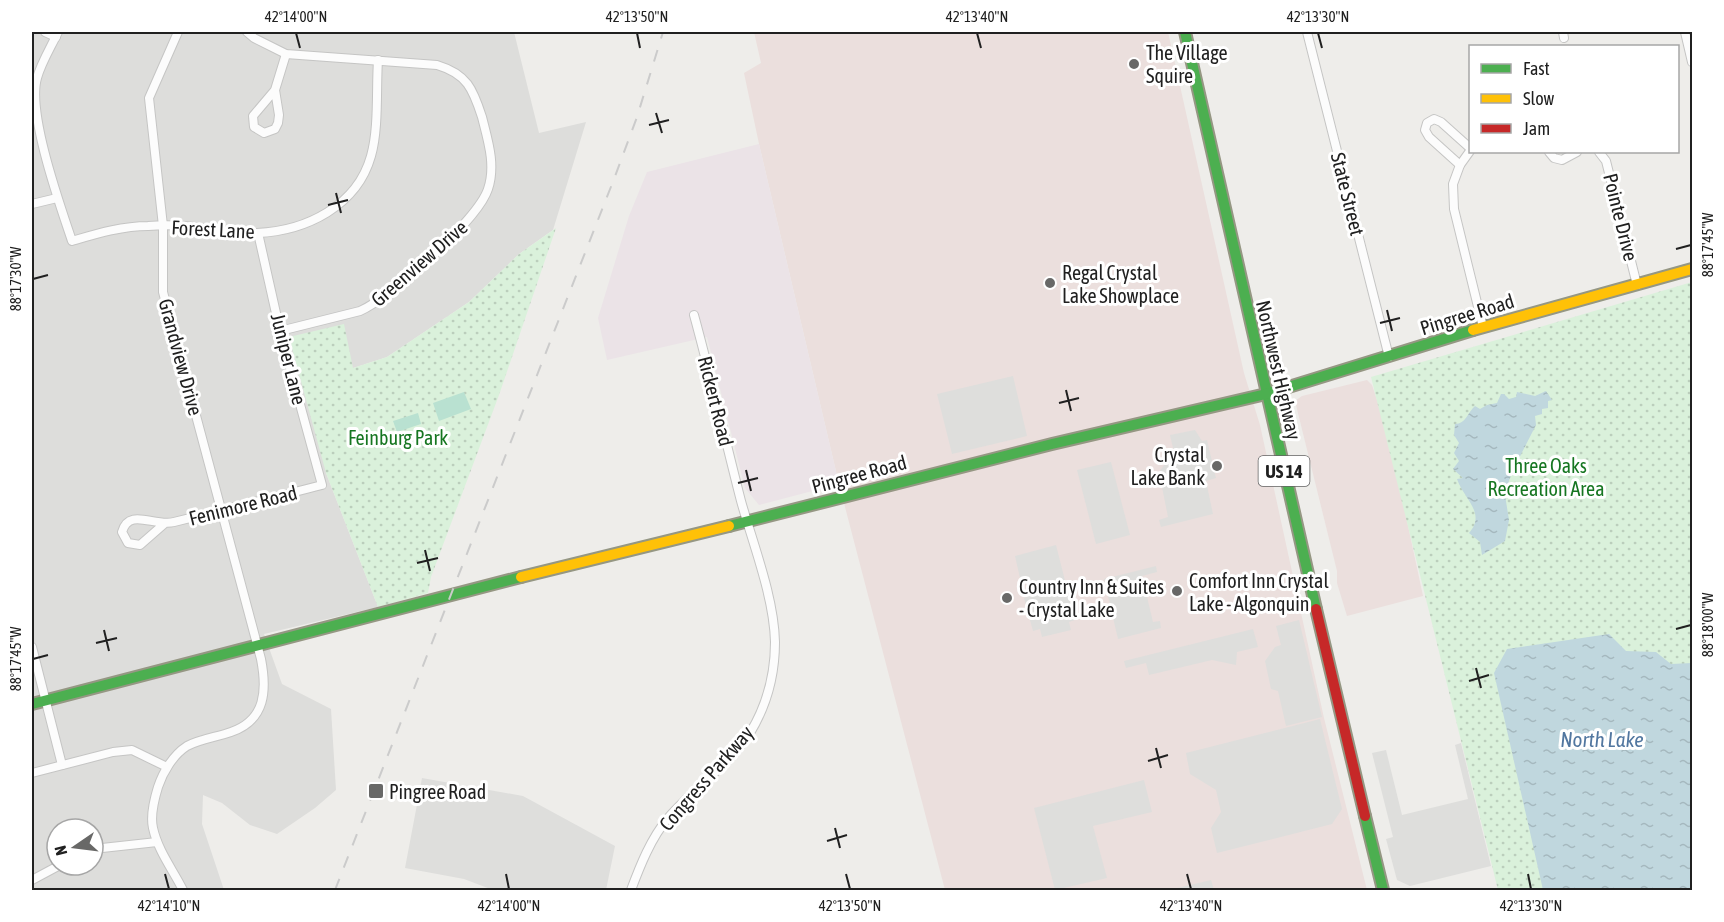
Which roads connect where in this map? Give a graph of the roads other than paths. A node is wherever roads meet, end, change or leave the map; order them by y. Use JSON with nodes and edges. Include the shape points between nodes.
{"nodes":[{"id":1,"x":45,"y":32,"type":"edge"},
{"id":2,"x":178,"y":32,"type":"edge"},
{"id":3,"x":247,"y":32,"type":"edge"},
{"id":4,"x":1185,"y":32,"type":"edge"},
{"id":5,"x":1307,"y":32,"type":"edge"},
{"id":6,"x":1685,"y":32,"type":"edge"},
{"id":7,"x":57,"y":34,"type":"edge"},
{"id":8,"x":286,"y":54,"type":"junction"},
{"id":9,"x":1692,"y":57,"type":"edge"},
{"id":10,"x":378,"y":60,"type":"junction"},
{"id":11,"x":275,"y":90,"type":"junction"},
{"id":12,"x":1469,"y":149,"type":"edge"},
{"id":13,"x":1469,"y":152,"type":"edge"},
{"id":14,"x":1551,"y":153,"type":"edge"},
{"id":15,"x":1575,"y":153,"type":"edge"},
{"id":16,"x":1600,"y":153,"type":"edge"},
{"id":17,"x":1460,"y":165,"type":"junction"},
{"id":18,"x":57,"y":198,"type":"junction"},
{"id":19,"x":32,"y":204,"type":"edge"},
{"id":20,"x":164,"y":226,"type":"junction"},
{"id":21,"x":258,"y":233,"type":"junction"},
{"id":22,"x":1692,"y":269,"type":"edge"},
{"id":23,"x":1637,"y":285,"type":"junction"},
{"id":24,"x":694,"y":315,"type":"dead end"},
{"id":25,"x":1483,"y":327,"type":"junction"},
{"id":26,"x":280,"y":331,"type":"junction"},
{"id":27,"x":1389,"y":357,"type":"junction"},
{"id":28,"x":1266,"y":394,"type":"junction"},
{"id":29,"x":322,"y":485,"type":"joint"},
{"id":30,"x":222,"y":510,"type":"junction"},
{"id":31,"x":747,"y":522,"type":"junction"},
{"id":32,"x":164,"y":524,"type":"junction"},
{"id":33,"x":256,"y":646,"type":"junction"},
{"id":34,"x":32,"y":647,"type":"edge"},
{"id":35,"x":45,"y":701,"type":"junction"},
{"id":36,"x":32,"y":704,"type":"edge"},
{"id":37,"x":62,"y":765,"type":"junction"},
{"id":38,"x":168,"y":767,"type":"junction"},
{"id":39,"x":32,"y":773,"type":"edge"},
{"id":40,"x":158,"y":842,"type":"junction"},
{"id":41,"x":105,"y":848,"type":"edge"},
{"id":42,"x":183,"y":891,"type":"edge"},
{"id":43,"x":631,"y":891,"type":"edge"},
{"id":44,"x":1383,"y":891,"type":"edge"}],
"edges":[{"from":1,"to":7,"type":"street"},
{"from":2,"to":20,"type":"street","name":"Grandview Drive","via":[[149,98]]},
{"from":3,"to":8,"type":"street","name":"Greenview Drive"},
{"from":4,"to":28,"type":"street","name":"Northwest Highway","number":"US 14"},
{"from":5,"to":27,"type":"street","name":"State Street"},
{"from":6,"to":9,"type":"street"},
{"from":7,"to":18,"type":"street","via":[[37,78],[35,109]]},
{"from":8,"to":10,"type":"street","name":"Greenview Drive"},
{"from":8,"to":11,"type":"street"},
{"from":10,"to":21,"type":"street","name":"Forest Lane","via":[[371,156],[356,189],[313,221]]},
{"from":10,"to":26,"type":"street","name":"Greenview Drive","via":[[437,65],[451,69],[471,86],[491,153],[488,190],[468,222],[372,306]]},
{"from":11,"to":11,"type":"street","via":[[252,116],[254,127],[264,133],[275,129],[278,123]]},
{"from":12,"to":17,"type":"street","via":[[1442,122],[1434,119],[1427,123],[1429,137]]},
{"from":13,"to":17,"type":"street"},
{"from":14,"to":15,"type":"street","via":[[1562,160]]},
{"from":16,"to":23,"type":"street","name":"Pointe Drive","via":[[1606,161]]},
{"from":17,"to":25,"type":"street","via":[[1453,184],[1454,208]]},
{"from":18,"to":19,"type":"street"},
{"from":18,"to":20,"type":"street","name":"Forest Lane","via":[[72,241],[128,227]]},
{"from":20,"to":21,"type":"street","name":"Forest Lane"},
{"from":20,"to":30,"type":"street","name":"Grandview Drive","via":[[163,292]]},
{"from":21,"to":26,"type":"street","name":"Juniper Lane"},
{"from":22,"to":23,"type":"street","name":"Pingree Road"},
{"from":23,"to":25,"type":"street","name":"Pingree Road"},
{"from":24,"to":31,"type":"street","name":"Rickert Road"},
{"from":25,"to":27,"type":"street","name":"Pingree Road"},
{"from":26,"to":29,"type":"street","name":"Juniper Lane"},
{"from":27,"to":28,"type":"street","name":"Pingree Road"},
{"from":28,"to":31,"type":"street","name":"Pingree Road"},
{"from":28,"to":44,"type":"street","name":"Northwest Highway","number":"US 14"},
{"from":29,"to":30,"type":"street","name":"Fenimore Road"},
{"from":30,"to":32,"type":"street","name":"Fenimore Road"},
{"from":30,"to":33,"type":"street","name":"Grandview Drive"},
{"from":31,"to":33,"type":"street","name":"Pingree Road"},
{"from":31,"to":43,"type":"street","name":"Congress Parkway","via":[[775,639],[770,688],[749,734],[667,820]]},
{"from":32,"to":32,"type":"street","name":"Fenimore Road","via":[[132,519],[122,532],[128,543],[140,544]]},
{"from":33,"to":35,"type":"street","name":"Pingree Road"},
{"from":33,"to":38,"type":"street","name":"Grandview Drive","via":[[265,685],[263,699],[253,717],[238,729],[188,746]]},
{"from":34,"to":35,"type":"street"},
{"from":35,"to":36,"type":"street","name":"Pingree Road"},
{"from":35,"to":37,"type":"street"},
{"from":37,"to":38,"type":"street","via":[[132,750]]},
{"from":37,"to":39,"type":"street"},
{"from":38,"to":40,"type":"street","via":[[156,794],[152,816]]},
{"from":40,"to":41,"type":"street"},
{"from":40,"to":42,"type":"street"}]}
